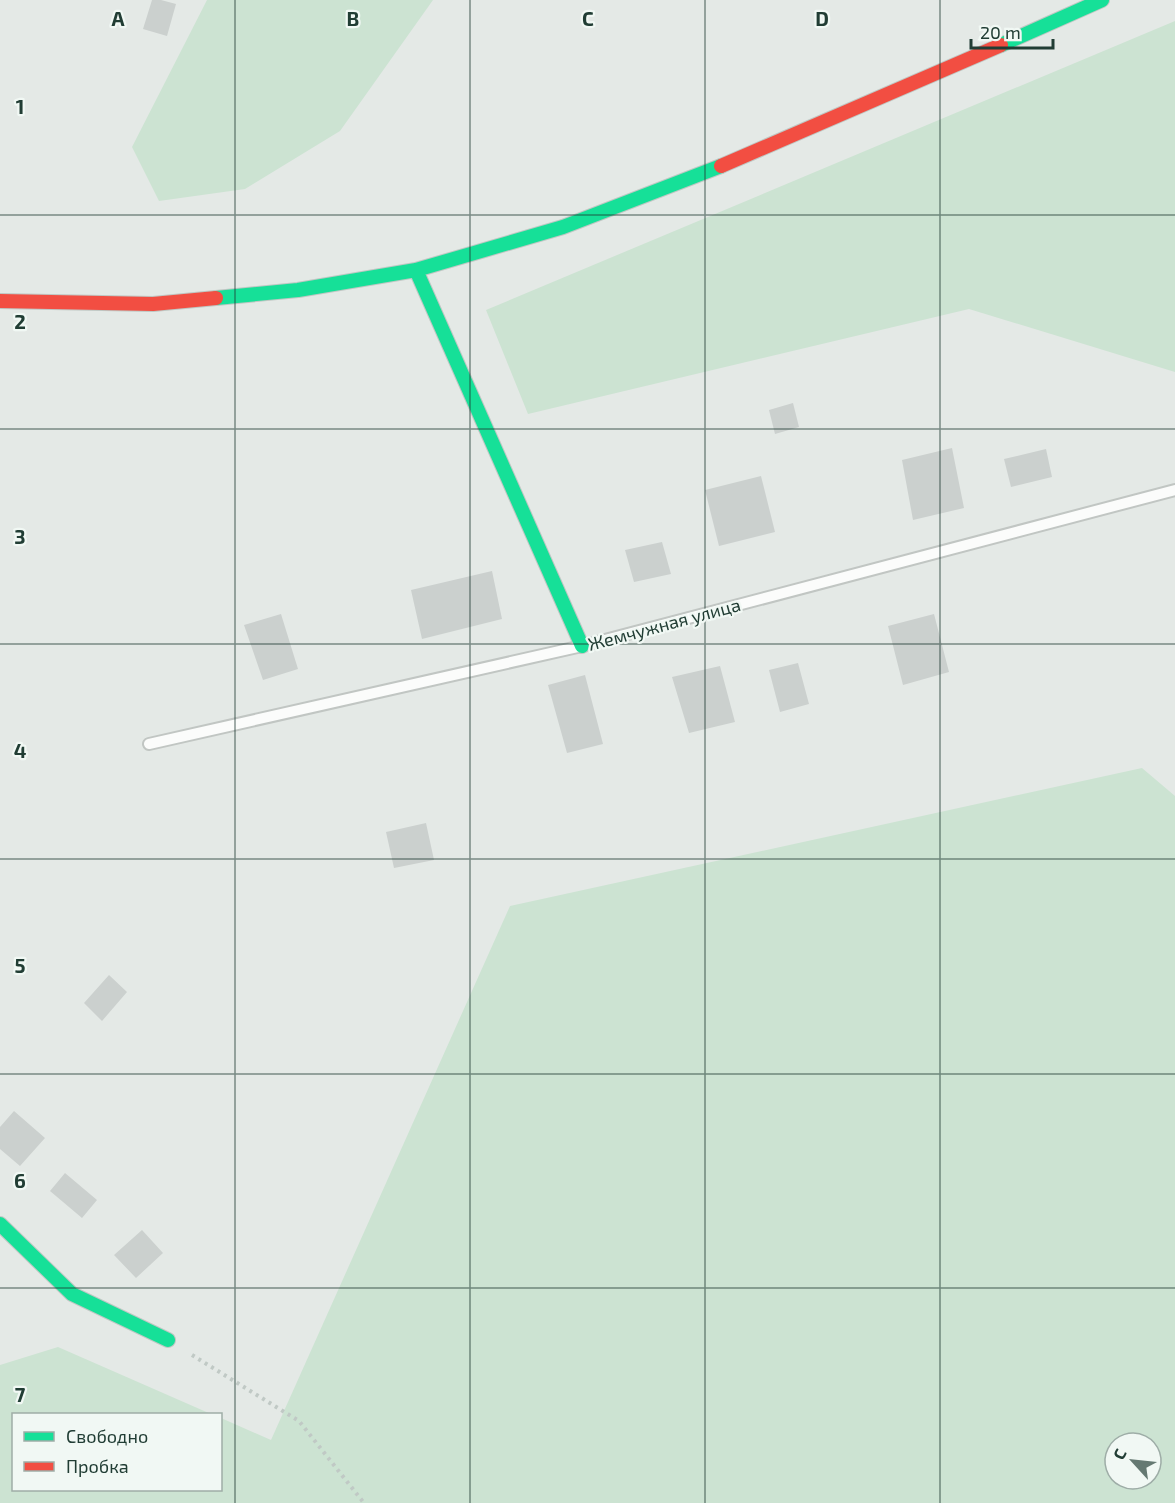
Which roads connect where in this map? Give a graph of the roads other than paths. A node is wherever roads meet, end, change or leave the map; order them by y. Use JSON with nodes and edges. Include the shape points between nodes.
{"nodes":[{"id":1,"x":1102,"y":0,"type":"edge"},
{"id":2,"x":416,"y":270,"type":"junction"},
{"id":3,"x":0,"y":301,"type":"edge"},
{"id":4,"x":1175,"y":490,"type":"edge"},
{"id":5,"x":582,"y":646,"type":"junction"},
{"id":6,"x":149,"y":744,"type":"dead end"},
{"id":7,"x":0,"y":1224,"type":"edge"},
{"id":8,"x":168,"y":1340,"type":"road end"}],
"edges":[{"from":1,"to":2,"type":"main road","via":[[743,158],[563,227]]},
{"from":2,"to":3,"type":"main road","via":[[298,290],[153,303]]},
{"from":2,"to":5,"type":"main road"},
{"from":4,"to":5,"type":"lane","name":"Жемчужная улица"},
{"from":5,"to":6,"type":"lane","name":"Жемчужная улица"},
{"from":7,"to":8,"type":"main road","via":[[72,1294]]}]}
